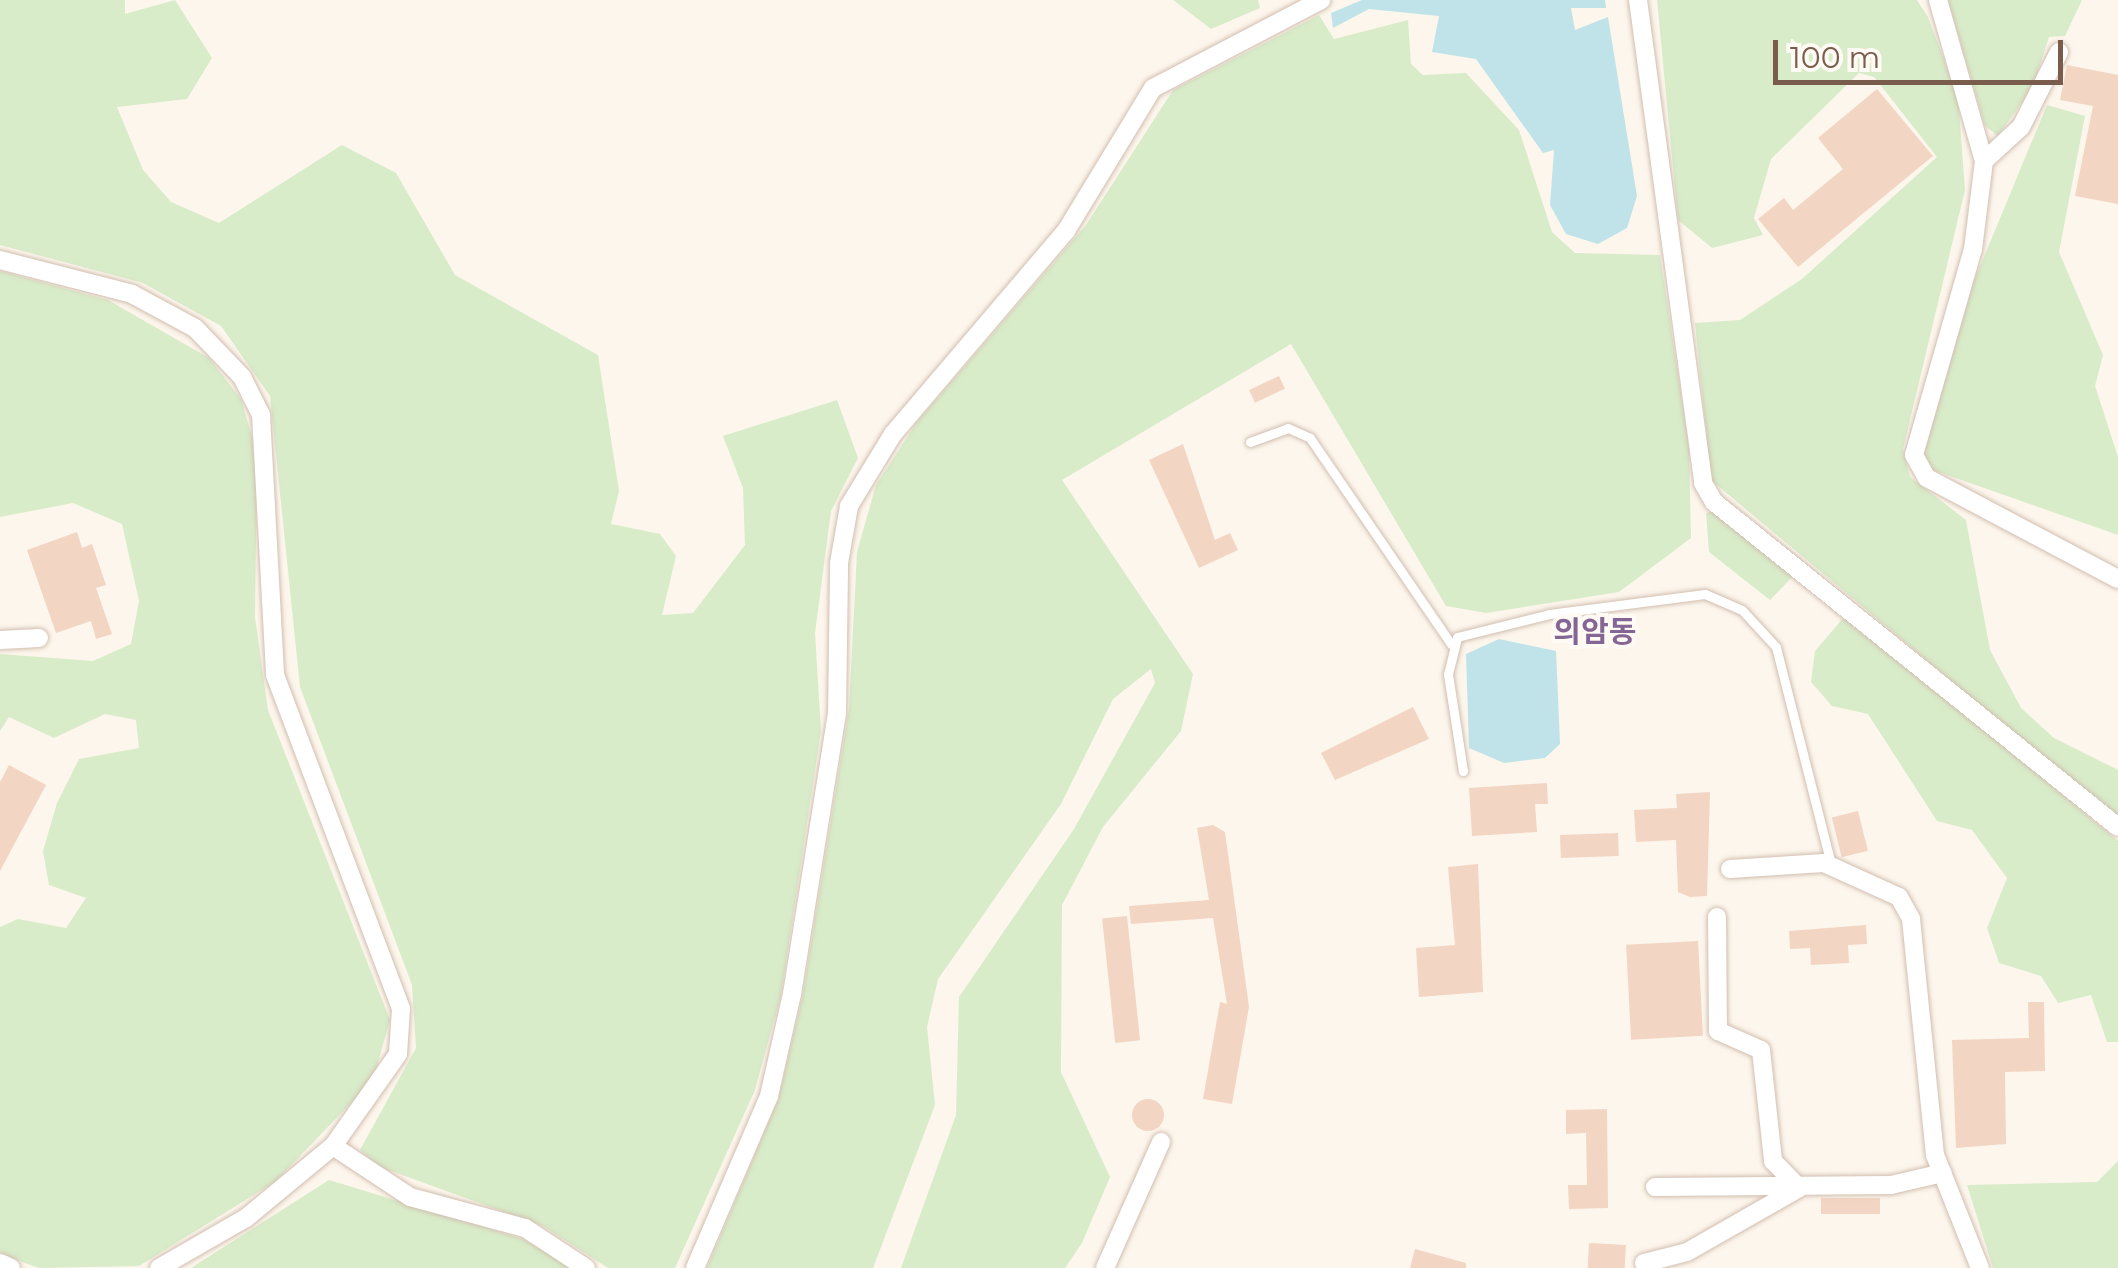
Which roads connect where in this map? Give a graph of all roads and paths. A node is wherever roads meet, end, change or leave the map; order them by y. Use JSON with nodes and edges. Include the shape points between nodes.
{"nodes":[{"id":1,"x":1321,"y":0,"type":"edge"},
{"id":2,"x":1638,"y":0,"type":"edge"},
{"id":3,"x":1938,"y":0,"type":"edge"},
{"id":4,"x":2059,"y":52,"type":"dead end"},
{"id":5,"x":1984,"y":161,"type":"junction"},
{"id":6,"x":0,"y":260,"type":"edge"},
{"id":7,"x":1250,"y":442,"type":"dead end"},
{"id":8,"x":2118,"y":579,"type":"edge"},
{"id":9,"x":40,"y":638,"type":"dead end"},
{"id":10,"x":0,"y":640,"type":"edge"},
{"id":11,"x":1452,"y":644,"type":"junction"},
{"id":12,"x":1462,"y":770,"type":"dead end"},
{"id":13,"x":2118,"y":826,"type":"edge"},
{"id":14,"x":1831,"y":865,"type":"junction"},
{"id":15,"x":1730,"y":869,"type":"dead end"},
{"id":16,"x":1717,"y":917,"type":"dead end"},
{"id":17,"x":1160,"y":1142,"type":"dead end"},
{"id":18,"x":333,"y":1146,"type":"junction"},
{"id":19,"x":1943,"y":1173,"type":"junction"},
{"id":20,"x":1655,"y":1187,"type":"dead end"},
{"id":21,"x":1799,"y":1188,"type":"junction"},
{"id":22,"x":0,"y":1263,"type":"edge"},
{"id":23,"x":1644,"y":1263,"type":"dead end"},
{"id":24,"x":11,"y":1268,"type":"edge"},
{"id":25,"x":159,"y":1268,"type":"edge"},
{"id":26,"x":586,"y":1268,"type":"edge"},
{"id":27,"x":695,"y":1268,"type":"edge"},
{"id":28,"x":1105,"y":1268,"type":"edge"},
{"id":29,"x":1980,"y":1268,"type":"edge"}],
"edges":[{"from":1,"to":27,"type":"street","via":[[1153,88],[1066,231],[894,434],[850,506],[838,562],[837,714],[792,994],[769,1096]]},
{"from":2,"to":13,"type":"street","via":[[1703,483],[1714,502]]},
{"from":3,"to":5,"type":"street"},
{"from":4,"to":5,"type":"street","via":[[2021,126]]},
{"from":5,"to":8,"type":"street","via":[[1973,249],[1914,455],[1927,478]]},
{"from":6,"to":18,"type":"street","via":[[132,294],[196,328],[242,377],[261,415],[275,675],[401,1009],[398,1054]]},
{"from":7,"to":11,"type":"lane","via":[[1288,428],[1310,438]]},
{"from":9,"to":10,"type":"street"},
{"from":11,"to":12,"type":"lane","via":[[1450,714]]},
{"from":11,"to":14,"type":"lane","via":[[1472,627],[1685,592],[1742,610],[1784,664]]},
{"from":14,"to":15,"type":"street"},
{"from":14,"to":19,"type":"street","via":[[1872,877],[1911,919],[1929,1126]]},
{"from":16,"to":21,"type":"street","via":[[1718,1031],[1761,1050],[1773,1161]]},
{"from":17,"to":28,"type":"street"},
{"from":18,"to":25,"type":"street","via":[[246,1218]]},
{"from":18,"to":26,"type":"street","via":[[410,1197],[525,1228]]},
{"from":19,"to":21,"type":"street"},
{"from":19,"to":29,"type":"street"},
{"from":20,"to":21,"type":"street"},
{"from":21,"to":23,"type":"street","via":[[1687,1252]]},
{"from":22,"to":24,"type":"street"}]}
